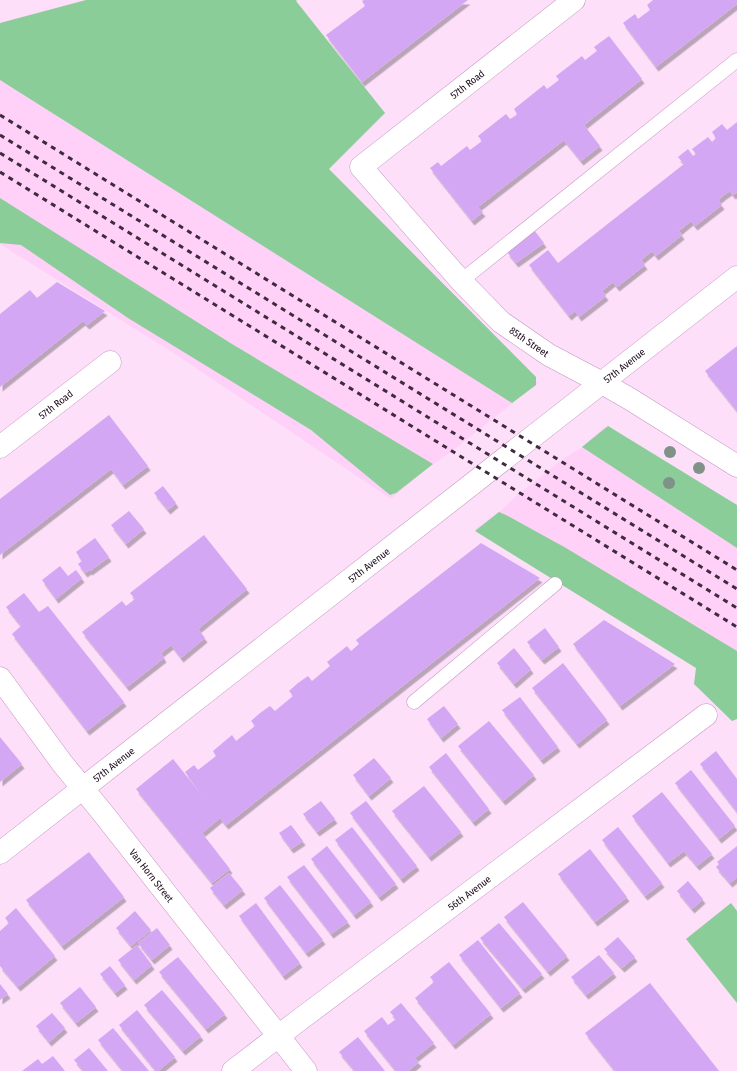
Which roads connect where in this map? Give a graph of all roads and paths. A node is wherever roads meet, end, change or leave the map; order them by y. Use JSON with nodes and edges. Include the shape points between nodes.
{"nodes":[{"id":1,"x":574,"y":0,"type":"edge"},
{"id":2,"x":737,"y":60,"type":"edge"},
{"id":3,"x":361,"y":167,"type":"joint"},
{"id":4,"x":737,"y":277,"type":"edge"},
{"id":5,"x":461,"y":281,"type":"junction"},
{"id":6,"x":110,"y":362,"type":"dead end"},
{"id":7,"x":602,"y":383,"type":"junction"},
{"id":8,"x":0,"y":446,"type":"edge"},
{"id":9,"x":737,"y":466,"type":"edge"},
{"id":10,"x":555,"y":584,"type":"dead end"},
{"id":11,"x":0,"y":678,"type":"edge"},
{"id":12,"x":414,"y":702,"type":"dead end"},
{"id":13,"x":706,"y":715,"type":"dead end"},
{"id":14,"x":82,"y":788,"type":"junction"},
{"id":15,"x":0,"y":853,"type":"edge"},
{"id":16,"x":279,"y":1036,"type":"junction"},
{"id":17,"x":233,"y":1071,"type":"edge"},
{"id":18,"x":306,"y":1071,"type":"edge"}],
"edges":[{"from":1,"to":3,"type":"street","name":"57th Road"},
{"from":2,"to":5,"type":"lane"},
{"from":3,"to":5,"type":"street","name":"85th Street"},
{"from":4,"to":7,"type":"street","name":"57th Avenue"},
{"from":5,"to":7,"type":"street","name":"85th Street","via":[[501,322],[549,355]]},
{"from":6,"to":8,"type":"street","name":"57th Road"},
{"from":7,"to":9,"type":"street","name":"85th Street"},
{"from":7,"to":14,"type":"street","name":"57th Avenue"},
{"from":10,"to":12,"type":"lane"},
{"from":11,"to":14,"type":"street","name":"Van Horn Street"},
{"from":13,"to":16,"type":"street","name":"56th Avenue"},
{"from":14,"to":15,"type":"street","name":"57th Avenue"},
{"from":14,"to":16,"type":"street","name":"Van Horn Street"},
{"from":16,"to":17,"type":"street","name":"56th Avenue"},
{"from":16,"to":18,"type":"street","name":"Van Horn Street"}]}
